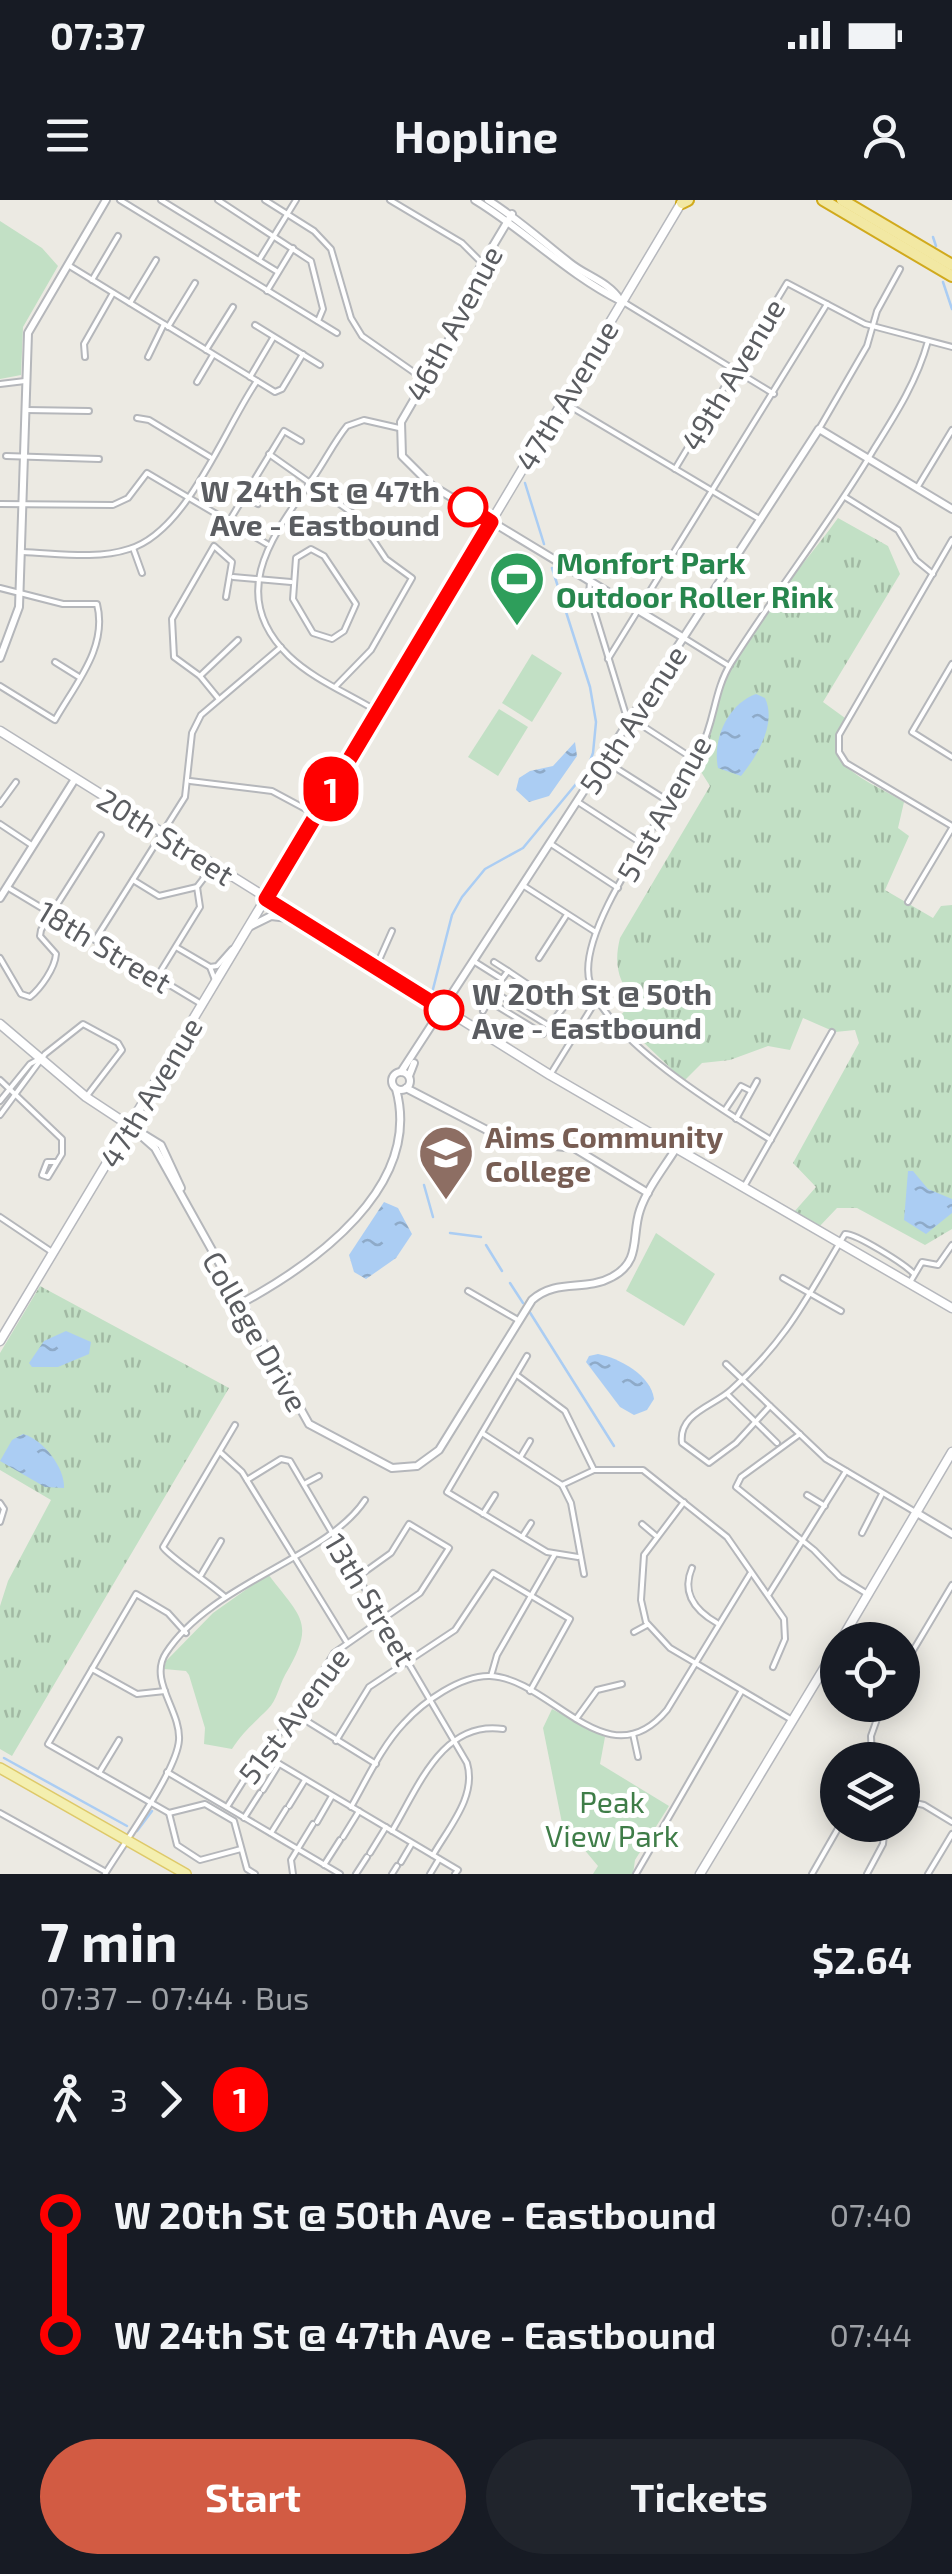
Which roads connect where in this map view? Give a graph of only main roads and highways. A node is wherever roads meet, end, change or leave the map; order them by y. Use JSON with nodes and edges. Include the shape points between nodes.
{"nodes":[{"id":1,"x":823,"y":200,"type":"edge"},
{"id":2,"x":842,"y":200,"type":"edge"},
{"id":3,"x":684,"y":201,"type":"edge"},
{"id":4,"x":952,"y":265,"type":"edge"},
{"id":5,"x":952,"y":276,"type":"edge"},
{"id":6,"x":0,"y":732,"type":"edge"},
{"id":7,"x":327,"y":796,"type":"junction"},
{"id":8,"x":300,"y":842,"type":"junction"},
{"id":9,"x":266,"y":899,"type":"junction"},
{"id":10,"x":0,"y":1024,"type":"edge"},
{"id":11,"x":130,"y":1126,"type":"junction"},
{"id":12,"x":952,"y":1308,"type":"edge"},
{"id":13,"x":0,"y":1340,"type":"edge"},
{"id":14,"x":952,"y":1452,"type":"edge"},
{"id":15,"x":851,"y":1622,"type":"edge"},
{"id":16,"x":820,"y":1674,"type":"edge"},
{"id":17,"x":0,"y":1768,"type":"edge"},
{"id":18,"x":186,"y":1874,"type":"edge"},
{"id":19,"x":700,"y":1874,"type":"edge"}],
"edges":[{"from":1,"to":5,"type":"highway"},
{"from":2,"to":4,"type":"highway"},
{"from":3,"to":7,"type":"main road","name":"47th Avenue"},
{"from":6,"to":9,"type":"main road","name":"20th Street"},
{"from":7,"to":8,"type":"main road","name":"47th Avenue"},
{"from":7,"to":8,"type":"main road","name":"47th Avenue"},
{"from":8,"to":9,"type":"main road","name":"47th Avenue"},
{"from":9,"to":11,"type":"main road","name":"47th Avenue"},
{"from":9,"to":12,"type":"main road","name":"20th Street","via":[[675,1150]]},
{"from":10,"to":11,"type":"main road"},
{"from":11,"to":13,"type":"main road","name":"47th Avenue"},
{"from":14,"to":15,"type":"main road"},
{"from":16,"to":19,"type":"main road"},
{"from":17,"to":18,"type":"main road"}]}
